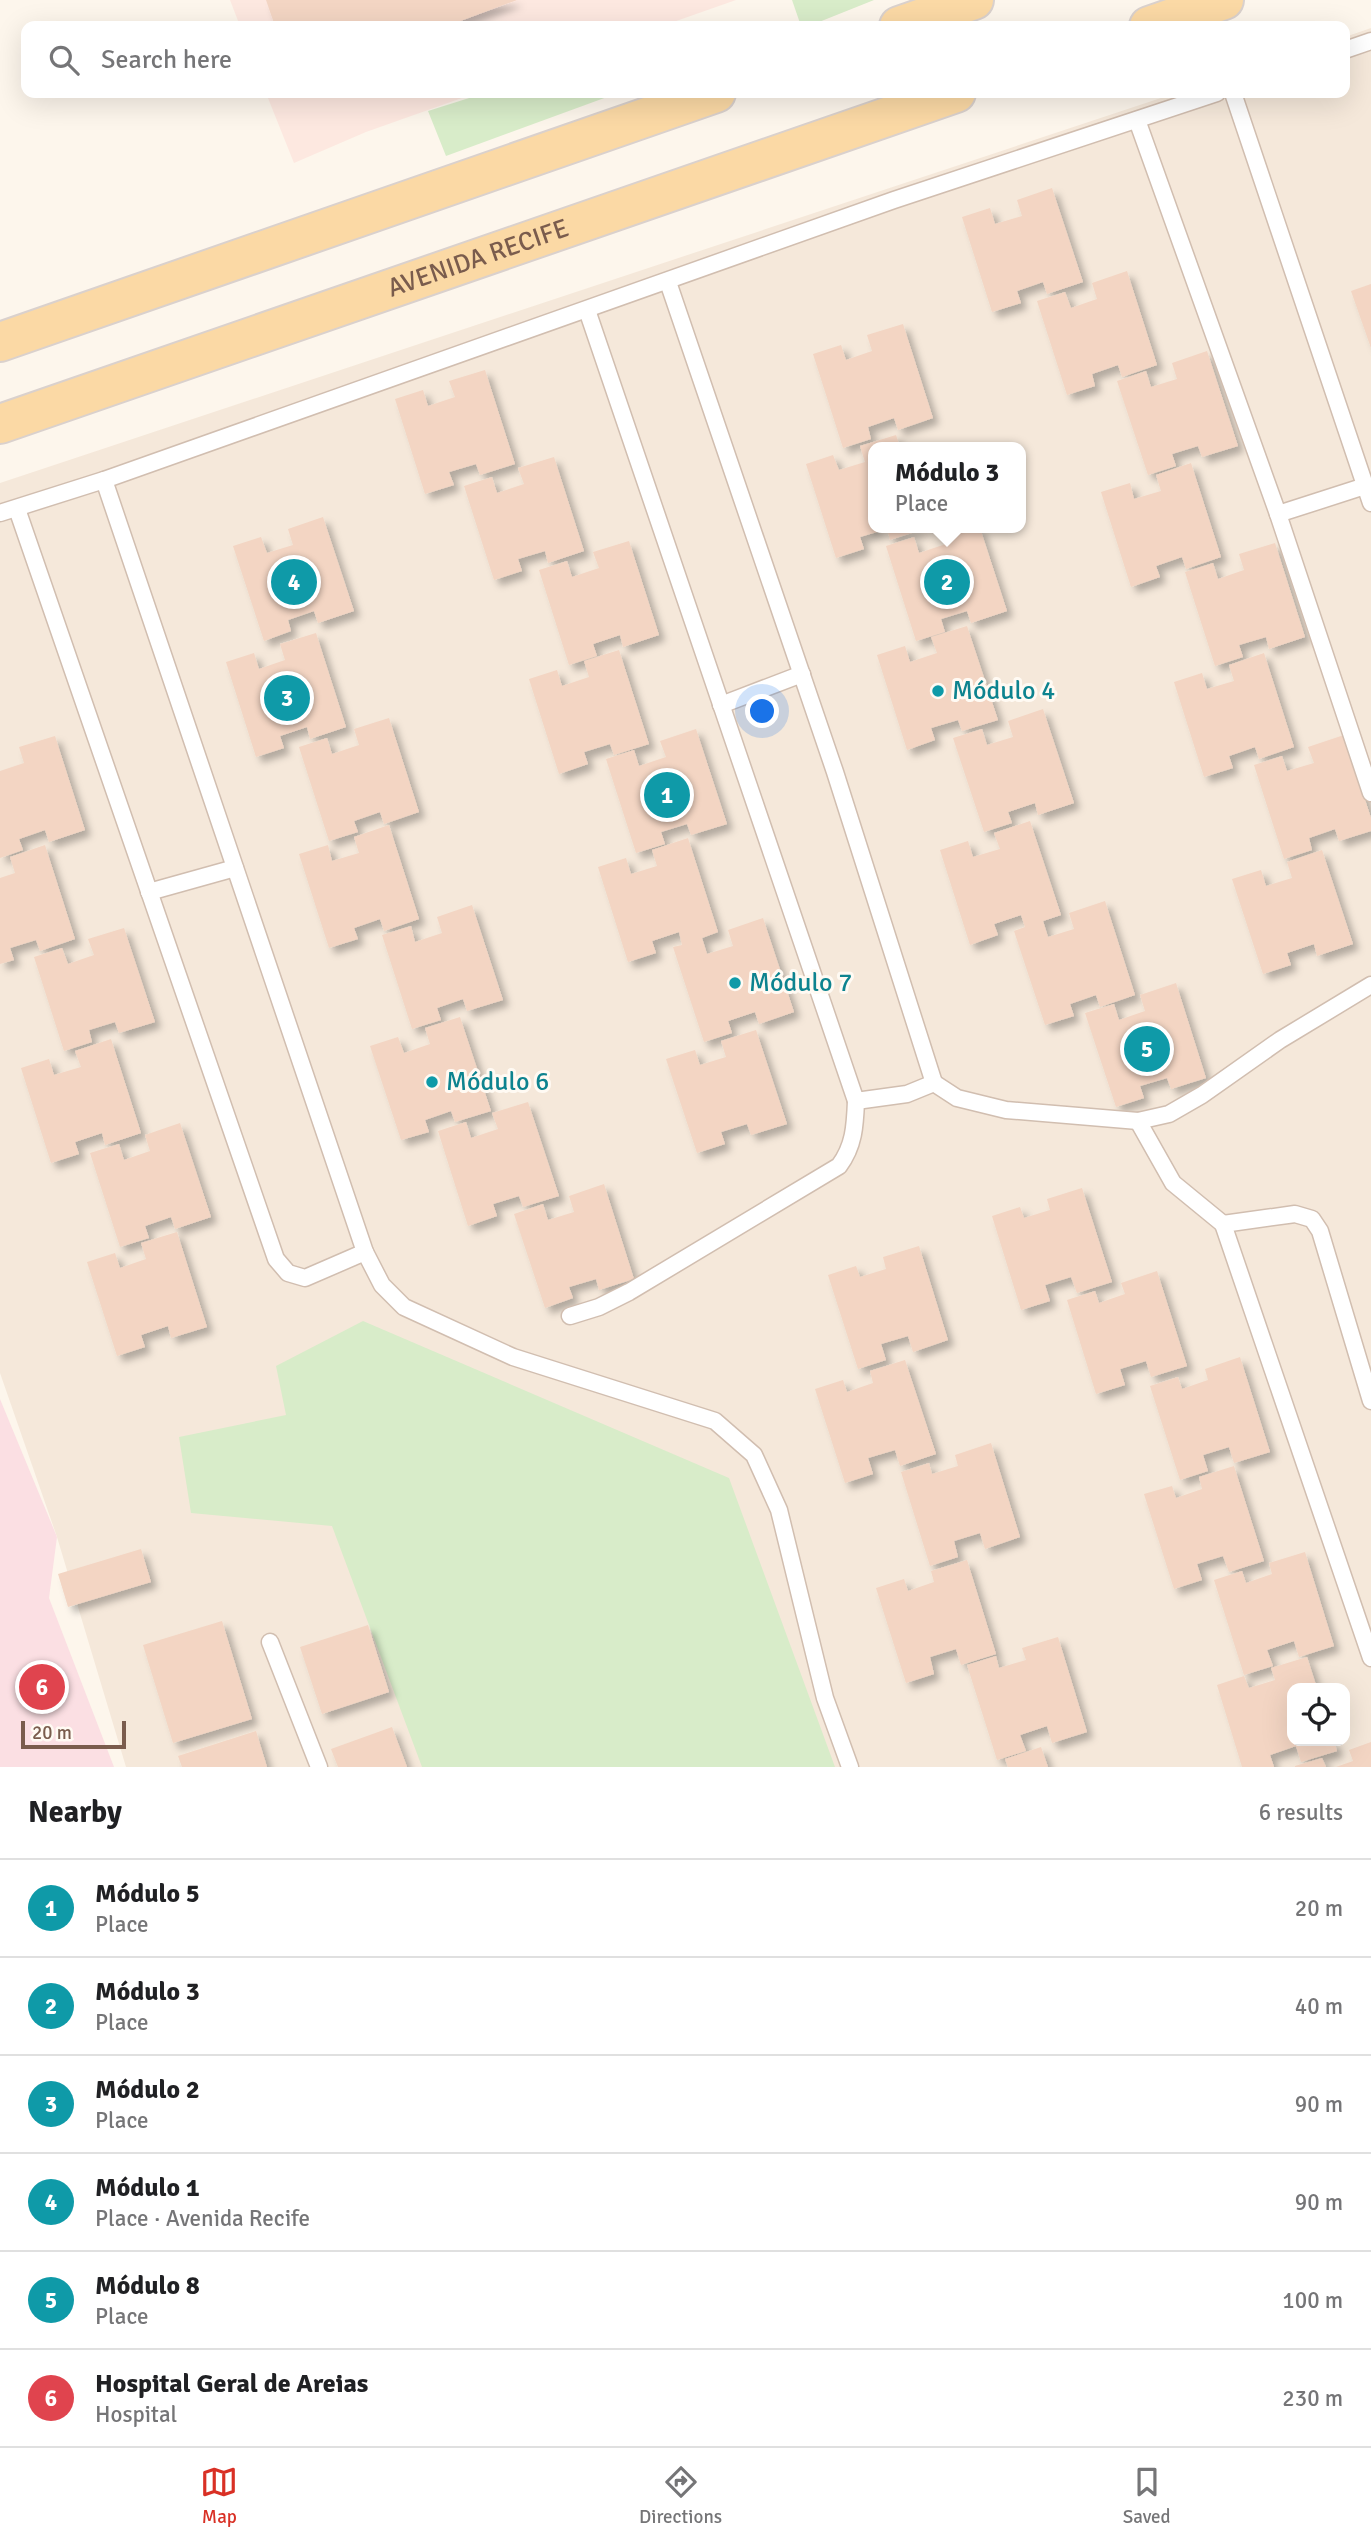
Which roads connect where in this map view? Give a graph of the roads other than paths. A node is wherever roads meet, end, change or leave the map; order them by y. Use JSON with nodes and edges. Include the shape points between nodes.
{"nodes":[{"id":1,"x":974,"y":0,"type":"edge"},
{"id":2,"x":1174,"y":0,"type":"edge"},
{"id":3,"x":1224,"y":0,"type":"edge"},
{"id":4,"x":908,"y":16,"type":"edge"},
{"id":5,"x":1147,"y":21,"type":"edge"},
{"id":6,"x":1163,"y":21,"type":"edge"},
{"id":7,"x":1371,"y":41,"type":"edge"},
{"id":8,"x":1350,"y":48,"type":"edge"},
{"id":9,"x":702,"y":98,"type":"edge"},
{"id":10,"x":942,"y":98,"type":"edge"},
{"id":11,"x":1202,"y":98,"type":"edge"},
{"id":12,"x":1235,"y":98,"type":"edge"},
{"id":13,"x":1137,"y":120,"type":"junction"},
{"id":14,"x":668,"y":282,"type":"junction"},
{"id":15,"x":587,"y":310,"type":"junction"},
{"id":16,"x":0,"y":342,"type":"edge"},
{"id":17,"x":0,"y":424,"type":"edge"},
{"id":18,"x":104,"y":480,"type":"junction"},
{"id":19,"x":1365,"y":486,"type":"junction"},
{"id":20,"x":1371,"y":503,"type":"edge"},
{"id":21,"x":17,"y":509,"type":"junction"},
{"id":22,"x":0,"y":513,"type":"edge"},
{"id":23,"x":1278,"y":514,"type":"junction"},
{"id":24,"x":802,"y":674,"type":"junction"},
{"id":25,"x":721,"y":705,"type":"junction"},
{"id":26,"x":1371,"y":793,"type":"edge"},
{"id":27,"x":235,"y":868,"type":"junction"},
{"id":28,"x":149,"y":892,"type":"junction"},
{"id":29,"x":1371,"y":985,"type":"edge"},
{"id":30,"x":934,"y":1083,"type":"junction"},
{"id":31,"x":856,"y":1101,"type":"junction"},
{"id":32,"x":1138,"y":1121,"type":"junction"},
{"id":33,"x":1223,"y":1224,"type":"junction"},
{"id":34,"x":365,"y":1252,"type":"junction"},
{"id":35,"x":570,"y":1316,"type":"dead end"},
{"id":36,"x":1371,"y":1401,"type":"edge"},
{"id":37,"x":1368,"y":1638,"type":"edge"},
{"id":38,"x":270,"y":1642,"type":"dead end"},
{"id":39,"x":1371,"y":1658,"type":"edge"},
{"id":40,"x":319,"y":1767,"type":"edge"},
{"id":41,"x":850,"y":1767,"type":"edge"}],
"edges":[{"from":1,"to":4,"type":"main road"},
{"from":2,"to":5,"type":"main road"},
{"from":3,"to":6,"type":"main road"},
{"from":7,"to":8,"type":"lane"},
{"from":9,"to":16,"type":"main road"},
{"from":10,"to":17,"type":"main road","name":"AVENIDA RECIFE"},
{"from":11,"to":13,"type":"lane"},
{"from":12,"to":19,"type":"lane"},
{"from":13,"to":14,"type":"lane","via":[[894,200]]},
{"from":13,"to":23,"type":"lane"},
{"from":14,"to":15,"type":"lane"},
{"from":14,"to":24,"type":"lane"},
{"from":15,"to":18,"type":"lane"},
{"from":15,"to":25,"type":"lane"},
{"from":18,"to":21,"type":"lane"},
{"from":18,"to":27,"type":"lane"},
{"from":19,"to":20,"type":"lane"},
{"from":19,"to":23,"type":"lane"},
{"from":21,"to":22,"type":"lane"},
{"from":21,"to":28,"type":"lane"},
{"from":23,"to":26,"type":"lane"},
{"from":24,"to":25,"type":"lane"},
{"from":24,"to":30,"type":"lane"},
{"from":25,"to":31,"type":"lane"},
{"from":27,"to":28,"type":"lane"},
{"from":27,"to":34,"type":"lane"},
{"from":28,"to":34,"type":"lane","via":[[276,1259],[288,1273],[305,1278]]},
{"from":29,"to":32,"type":"lane","via":[[1280,1040],[1202,1095],[1169,1114]]},
{"from":30,"to":31,"type":"lane","via":[[907,1094]]},
{"from":30,"to":32,"type":"lane","via":[[957,1098],[1006,1111]]},
{"from":31,"to":35,"type":"lane","via":[[850,1152],[839,1166],[629,1292]]},
{"from":32,"to":33,"type":"lane","via":[[1173,1184]]},
{"from":33,"to":36,"type":"lane","via":[[1295,1214],[1312,1219],[1320,1231]]},
{"from":33,"to":37,"type":"lane"},
{"from":34,"to":41,"type":"lane","via":[[382,1285],[404,1307],[513,1357],[715,1421],[754,1455],[779,1510],[825,1698]]},
{"from":37,"to":39,"type":"lane"},
{"from":38,"to":40,"type":"lane"}]}
